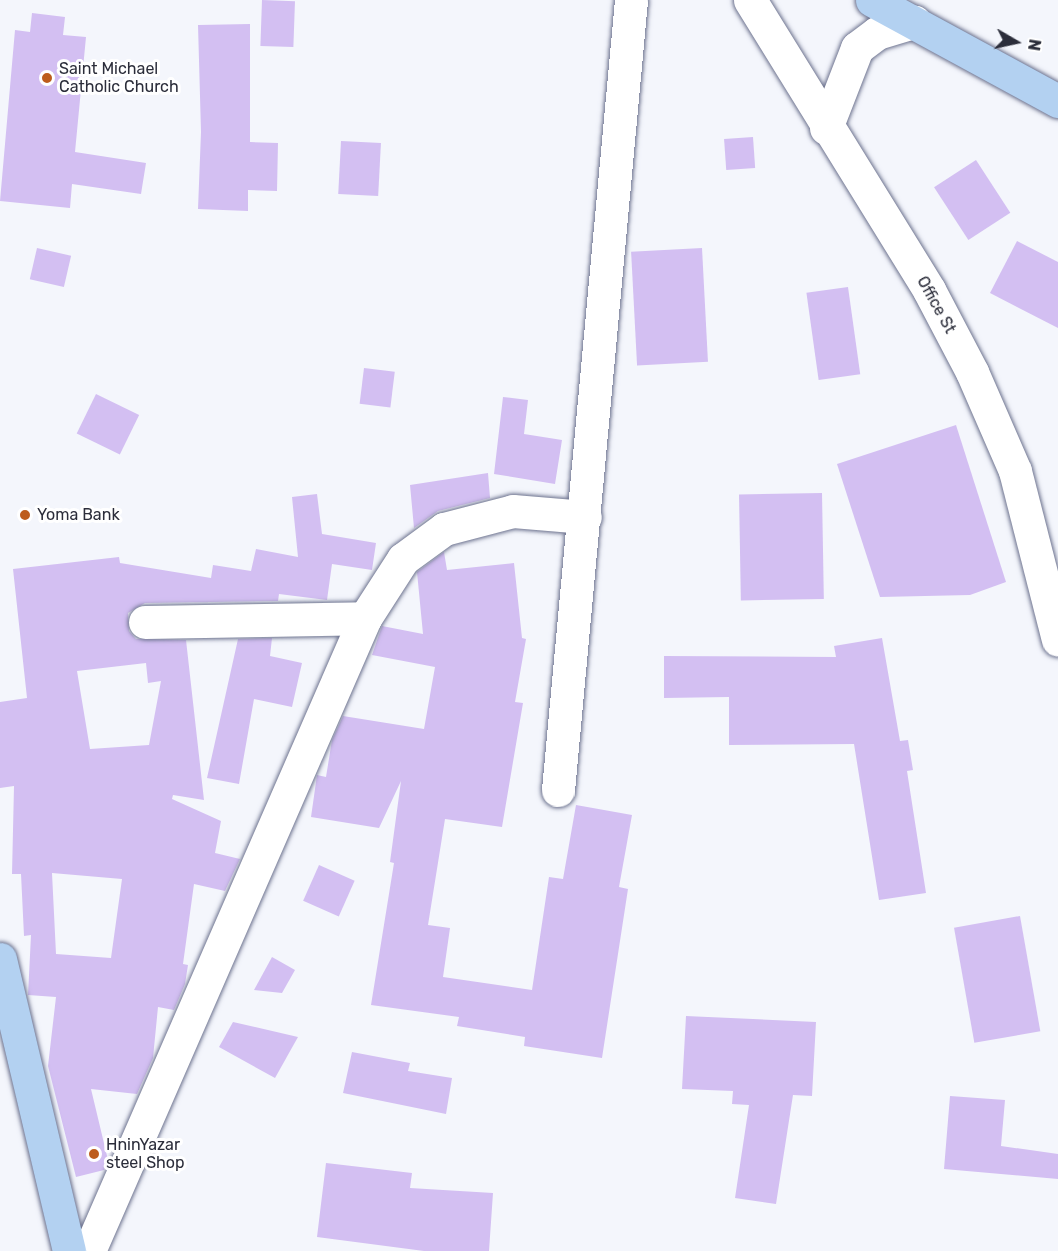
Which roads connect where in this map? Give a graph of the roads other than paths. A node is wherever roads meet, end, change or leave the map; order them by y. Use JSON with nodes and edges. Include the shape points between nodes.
{"nodes":[{"id":1,"x":631,"y":0,"type":"edge"},
{"id":2,"x":750,"y":0,"type":"edge"},
{"id":3,"x":872,"y":0,"type":"edge"},
{"id":4,"x":914,"y":22,"type":"junction"},
{"id":5,"x":1058,"y":101,"type":"edge"},
{"id":6,"x":826,"y":128,"type":"junction"},
{"id":7,"x":585,"y":517,"type":"junction"},
{"id":8,"x":365,"y":618,"type":"junction"},
{"id":9,"x":145,"y":622,"type":"dead end"},
{"id":10,"x":1058,"y":640,"type":"edge"},
{"id":11,"x":558,"y":790,"type":"dead end"},
{"id":12,"x":0,"y":959,"type":"edge"},
{"id":13,"x":69,"y":1251,"type":"edge"},
{"id":14,"x":89,"y":1251,"type":"edge"}],
"edges":[{"from":1,"to":7,"type":"street"},
{"from":2,"to":6,"type":"street","name":"Office St"},
{"from":3,"to":4,"type":"main road"},
{"from":4,"to":5,"type":"main road"},
{"from":4,"to":6,"type":"street","via":[[877,33],[857,48]]},
{"from":6,"to":10,"type":"street","name":"Office St","via":[[929,290],[972,372],[1015,471]]},
{"from":7,"to":8,"type":"street","via":[[513,511],[444,530],[403,559]]},
{"from":7,"to":11,"type":"street"},
{"from":8,"to":9,"type":"street"},
{"from":8,"to":14,"type":"street"},
{"from":12,"to":13,"type":"main road"}]}
